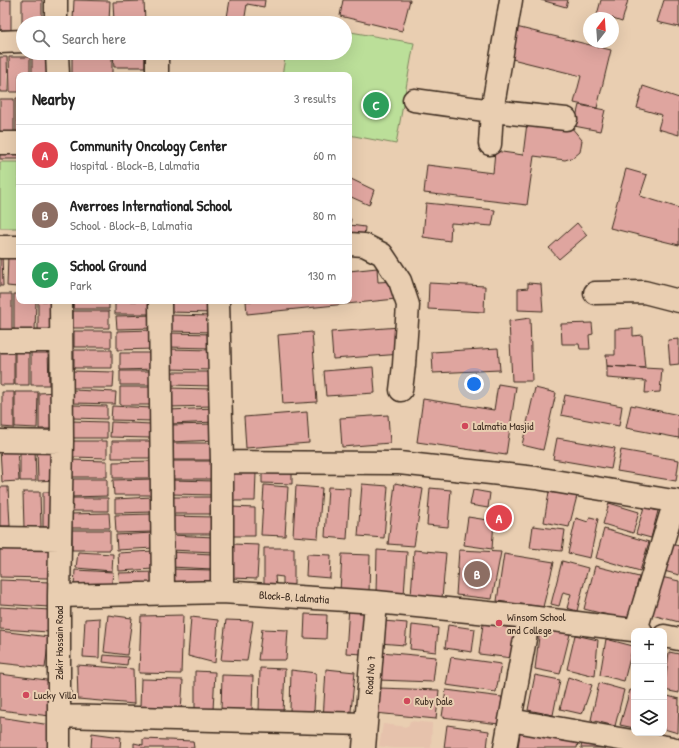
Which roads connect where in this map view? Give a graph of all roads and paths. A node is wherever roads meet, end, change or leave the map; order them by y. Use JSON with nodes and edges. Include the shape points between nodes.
{"nodes":[{"id":1,"x":56,"y":0,"type":"edge"},
{"id":2,"x":510,"y":0,"type":"edge"},
{"id":3,"x":56,"y":16,"type":"edge"},
{"id":4,"x":16,"y":41,"type":"edge"},
{"id":5,"x":0,"y":42,"type":"edge"},
{"id":6,"x":57,"y":60,"type":"edge"},
{"id":7,"x":157,"y":60,"type":"edge"},
{"id":8,"x":58,"y":72,"type":"edge"},
{"id":9,"x":157,"y":72,"type":"edge"},
{"id":10,"x":414,"y":100,"type":"dead end"},
{"id":11,"x":492,"y":111,"type":"junction"},
{"id":12,"x":566,"y":119,"type":"dead end"},
{"id":13,"x":0,"y":143,"type":"edge"},
{"id":14,"x":16,"y":143,"type":"edge"},
{"id":15,"x":490,"y":144,"type":"dead end"},
{"id":16,"x":352,"y":244,"type":"edge"},
{"id":17,"x":0,"y":247,"type":"edge"},
{"id":18,"x":16,"y":247,"type":"edge"},
{"id":19,"x":595,"y":293,"type":"dead end"},
{"id":20,"x":679,"y":301,"type":"edge"},
{"id":21,"x":60,"y":304,"type":"edge"},
{"id":22,"x":160,"y":304,"type":"edge"},
{"id":23,"x":218,"y":304,"type":"edge"},
{"id":24,"x":0,"y":341,"type":"edge"},
{"id":25,"x":60,"y":341,"type":"junction"},
{"id":26,"x":401,"y":390,"type":"dead end"},
{"id":27,"x":0,"y":441,"type":"edge"},
{"id":28,"x":62,"y":442,"type":"junction"},
{"id":29,"x":222,"y":462,"type":"junction"},
{"id":30,"x":677,"y":501,"type":"edge"},
{"id":31,"x":0,"y":538,"type":"edge"},
{"id":32,"x":59,"y":539,"type":"junction"},
{"id":33,"x":222,"y":592,"type":"junction"},
{"id":34,"x":163,"y":593,"type":"junction"},
{"id":35,"x":59,"y":596,"type":"junction"},
{"id":36,"x":376,"y":602,"type":"junction"},
{"id":37,"x":529,"y":617,"type":"junction"},
{"id":38,"x":640,"y":628,"type":"edge"},
{"id":39,"x":631,"y":629,"type":"edge"},
{"id":40,"x":667,"y":637,"type":"edge"},
{"id":41,"x":679,"y":639,"type":"edge"},
{"id":42,"x":60,"y":716,"type":"junction"},
{"id":43,"x":510,"y":720,"type":"junction"},
{"id":44,"x":366,"y":724,"type":"junction"},
{"id":45,"x":59,"y":748,"type":"edge"},
{"id":46,"x":364,"y":748,"type":"edge"},
{"id":47,"x":505,"y":748,"type":"edge"},
{"id":48,"x":672,"y":748,"type":"edge"}],
"edges":[{"from":1,"to":3,"type":"street"},
{"from":2,"to":11,"type":"street"},
{"from":4,"to":5,"type":"street"},
{"from":6,"to":8,"type":"street"},
{"from":7,"to":9,"type":"street"},
{"from":10,"to":11,"type":"street"},
{"from":11,"to":12,"type":"street"},
{"from":11,"to":15,"type":"street"},
{"from":13,"to":14,"type":"street"},
{"from":16,"to":26,"type":"street","via":[[364,245],[382,254],[400,281],[408,305]]},
{"from":17,"to":18,"type":"street"},
{"from":19,"to":20,"type":"street","via":[[644,292]]},
{"from":21,"to":25,"type":"street","name":"Zakir Hossain Road"},
{"from":22,"to":34,"type":"street"},
{"from":23,"to":29,"type":"street"},
{"from":24,"to":25,"type":"street"},
{"from":25,"to":28,"type":"street","name":"Zakir Hossain Road"},
{"from":27,"to":28,"type":"street"},
{"from":28,"to":32,"type":"street","name":"Zakir Hossain Road"},
{"from":29,"to":30,"type":"street","via":[[399,463],[536,478]]},
{"from":29,"to":33,"type":"street"},
{"from":30,"to":38,"type":"street"},
{"from":31,"to":32,"type":"street"},
{"from":32,"to":35,"type":"street","name":"Zakir Hossain Road"},
{"from":33,"to":34,"type":"street","name":"Block-B, Lalmatia"},
{"from":33,"to":36,"type":"street","name":"Block-B, Lalmatia"},
{"from":34,"to":35,"type":"street","name":"Block-B, Lalmatia"},
{"from":35,"to":42,"type":"street","name":"Zakir Hossain Road"},
{"from":36,"to":37,"type":"street","name":"Block-B, Lalmatia"},
{"from":36,"to":44,"type":"street","name":"Road No 7"},
{"from":37,"to":39,"type":"street","name":"Block-B, Lalmatia"},
{"from":37,"to":43,"type":"street"},
{"from":40,"to":41,"type":"street"},
{"from":42,"to":44,"type":"street"},
{"from":42,"to":45,"type":"street","name":"Zakir Hossain Road"},
{"from":43,"to":47,"type":"street"},
{"from":43,"to":48,"type":"street"},
{"from":44,"to":46,"type":"street","name":"Road No 7"}]}
